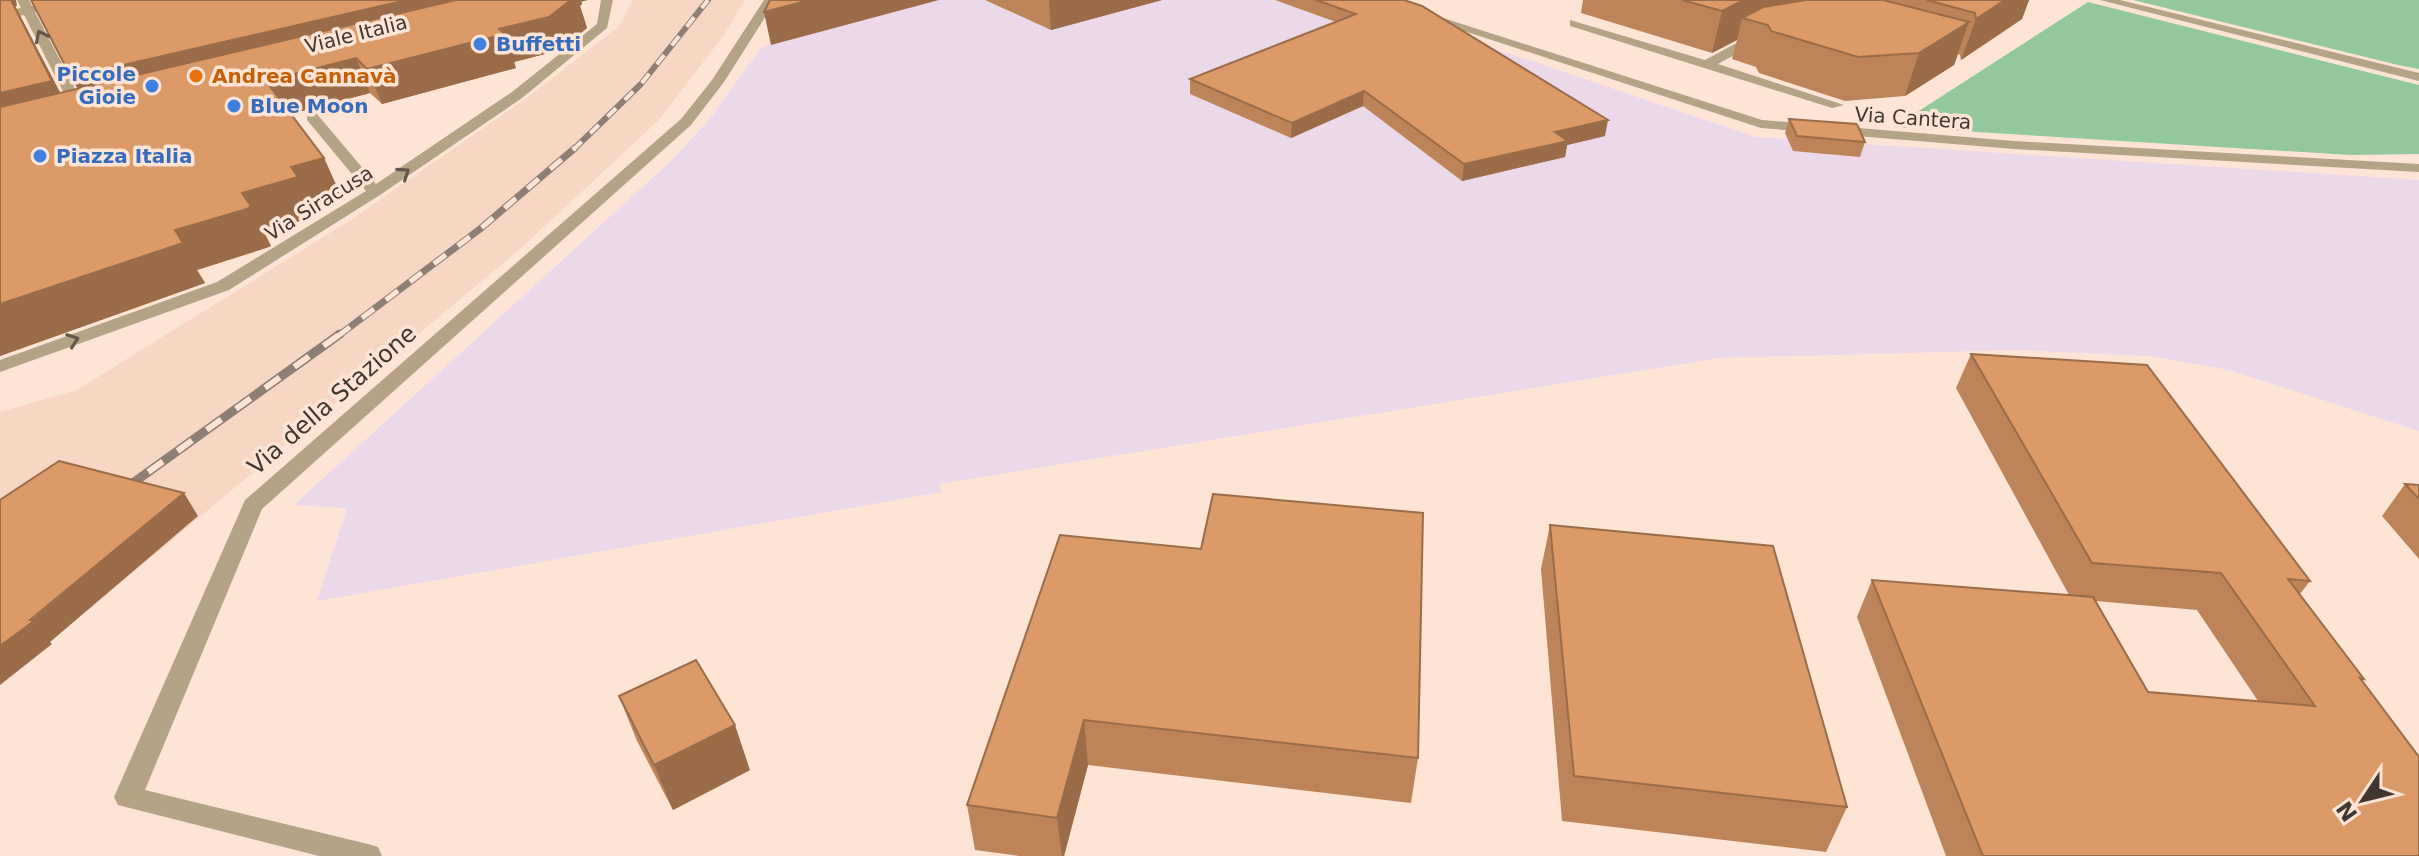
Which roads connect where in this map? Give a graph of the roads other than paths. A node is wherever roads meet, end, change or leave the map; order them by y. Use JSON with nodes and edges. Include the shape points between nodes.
{"nodes":[{"id":1,"x":77,"y":0,"type":"edge"},
{"id":2,"x":607,"y":0,"type":"edge"},
{"id":3,"x":770,"y":0,"type":"edge"},
{"id":4,"x":1375,"y":0,"type":"edge"},
{"id":5,"x":1414,"y":0,"type":"edge"},
{"id":6,"x":2106,"y":0,"type":"edge"},
{"id":7,"x":571,"y":1,"type":"edge"},
{"id":8,"x":25,"y":5,"type":"edge"},
{"id":9,"x":1396,"y":7,"type":"junction"},
{"id":10,"x":0,"y":16,"type":"edge"},
{"id":11,"x":1574,"y":23,"type":"dead end"},
{"id":12,"x":1779,"y":37,"type":"edge"},
{"id":13,"x":1707,"y":64,"type":"junction"},
{"id":14,"x":2419,"y":77,"type":"edge"},
{"id":15,"x":1837,"y":105,"type":"dead end"},
{"id":16,"x":312,"y":117,"type":"dead end"},
{"id":17,"x":85,"y":121,"type":"junction"},
{"id":18,"x":0,"y":142,"type":"edge"},
{"id":19,"x":2419,"y":168,"type":"edge"},
{"id":20,"x":375,"y":192,"type":"junction"},
{"id":21,"x":0,"y":366,"type":"edge"},
{"id":22,"x":368,"y":856,"type":"edge"}],
"edges":[{"from":1,"to":8,"type":"street"},
{"from":20,"to":2,"type":"street","name":"Via Siracusa","one_way":true,"via":[[582,44],[603,25]]},
{"from":3,"to":22,"type":"street","name":"Via della Stazione","via":[[686,122],[253,505],[128,797]]},
{"from":4,"to":9,"type":"street","name":"Via Cantera"},
{"from":5,"to":9,"type":"street"},
{"from":6,"to":14,"type":"street"},
{"from":7,"to":17,"type":"main road","name":"Viale Italia"},
{"from":8,"to":10,"type":"street"},
{"from":17,"to":8,"type":"street","one_way":true},
{"from":9,"to":19,"type":"street","name":"Via Cantera","via":[[1761,124],[2014,145]]},
{"from":11,"to":13,"type":"street"},
{"from":12,"to":13,"type":"street","via":[[1751,36]]},
{"from":13,"to":15,"type":"street"},
{"from":16,"to":20,"type":"street"},
{"from":17,"to":18,"type":"main road","name":"Viale Italia"},
{"from":21,"to":20,"type":"street","name":"Via Siracusa","one_way":true,"via":[[223,286]]}]}
